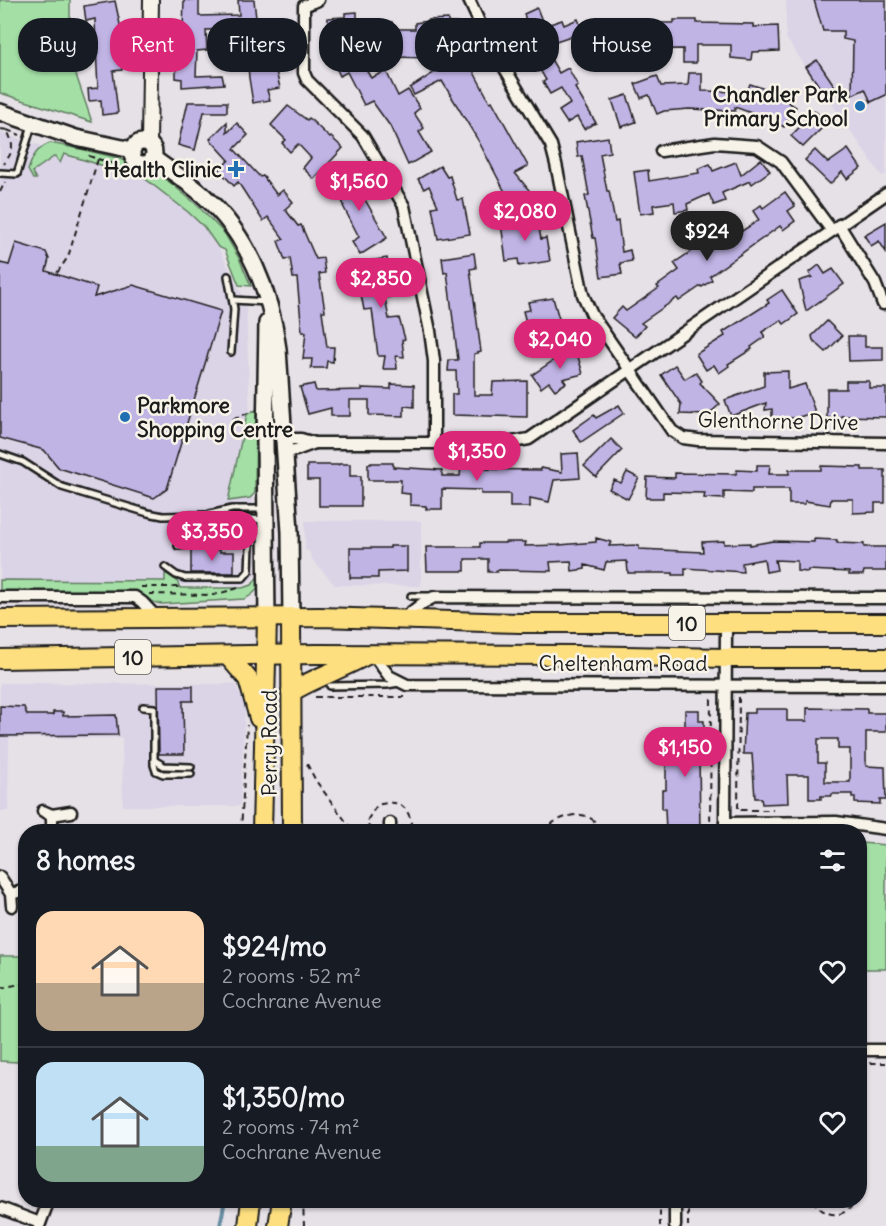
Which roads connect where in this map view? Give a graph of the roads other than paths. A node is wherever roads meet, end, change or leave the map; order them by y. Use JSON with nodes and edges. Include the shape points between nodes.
{"nodes":[{"id":1,"x":151,"y":0,"type":"edge"},
{"id":2,"x":318,"y":0,"type":"edge"},
{"id":3,"x":469,"y":0,"type":"edge"},
{"id":4,"x":0,"y":112,"type":"edge"},
{"id":5,"x":31,"y":131,"type":"junction"},
{"id":6,"x":149,"y":143,"type":"junction"},
{"id":7,"x":132,"y":150,"type":"junction"},
{"id":8,"x":661,"y":151,"type":"dead end"},
{"id":9,"x":153,"y":158,"type":"junction"},
{"id":10,"x":2,"y":173,"type":"edge"},
{"id":11,"x":886,"y":194,"type":"edge"},
{"id":12,"x":835,"y":228,"type":"junction"},
{"id":13,"x":228,"y":276,"type":"dead end"},
{"id":14,"x":233,"y":300,"type":"junction"},
{"id":15,"x":268,"y":303,"type":"junction"},
{"id":16,"x":883,"y":304,"type":"dead end"},
{"id":17,"x":231,"y":352,"type":"dead end"},
{"id":18,"x":629,"y":372,"type":"junction"},
{"id":19,"x":265,"y":440,"type":"junction"},
{"id":20,"x":886,"y":442,"type":"edge"},
{"id":21,"x":434,"y":443,"type":"junction"},
{"id":22,"x":285,"y":445,"type":"junction"},
{"id":23,"x":0,"y":453,"type":"edge"},
{"id":24,"x":205,"y":515,"type":"junction"},
{"id":25,"x":267,"y":515,"type":"junction"},
{"id":26,"x":289,"y":515,"type":"junction"},
{"id":27,"x":178,"y":546,"type":"dead end"},
{"id":28,"x":165,"y":567,"type":"dead end"},
{"id":29,"x":411,"y":596,"type":"dead end"},
{"id":30,"x":0,"y":597,"type":"edge"},
{"id":31,"x":434,"y":597,"type":"junction"},
{"id":32,"x":886,"y":598,"type":"edge"},
{"id":33,"x":157,"y":618,"type":"junction"},
{"id":34,"x":267,"y":618,"type":"junction"},
{"id":35,"x":291,"y":618,"type":"junction"},
{"id":36,"x":404,"y":618,"type":"junction"},
{"id":37,"x":0,"y":619,"type":"edge"},
{"id":38,"x":886,"y":623,"type":"edge"},
{"id":39,"x":726,"y":624,"type":"junction"},
{"id":40,"x":291,"y":654,"type":"junction"},
{"id":41,"x":371,"y":654,"type":"junction"},
{"id":42,"x":267,"y":656,"type":"junction"},
{"id":43,"x":229,"y":657,"type":"junction"},
{"id":44,"x":726,"y":658,"type":"junction"},
{"id":45,"x":886,"y":658,"type":"edge"},
{"id":46,"x":0,"y":659,"type":"edge"},
{"id":47,"x":400,"y":683,"type":"junction"},
{"id":48,"x":330,"y":686,"type":"dead end"},
{"id":49,"x":726,"y":686,"type":"junction"},
{"id":50,"x":886,"y":686,"type":"edge"},
{"id":51,"x":291,"y":692,"type":"junction"},
{"id":52,"x":143,"y":707,"type":"dead end"},
{"id":53,"x":264,"y":749,"type":"junction"},
{"id":54,"x":154,"y":760,"type":"junction"},
{"id":55,"x":191,"y":767,"type":"dead end"},
{"id":56,"x":191,"y":774,"type":"dead end"},
{"id":57,"x":71,"y":812,"type":"dead end"},
{"id":58,"x":50,"y":824,"type":"edge"},
{"id":59,"x":262,"y":824,"type":"edge"},
{"id":60,"x":292,"y":824,"type":"edge"},
{"id":61,"x":725,"y":824,"type":"edge"},
{"id":62,"x":792,"y":824,"type":"edge"},
{"id":63,"x":850,"y":824,"type":"edge"},
{"id":64,"x":867,"y":826,"type":"edge"},
{"id":65,"x":886,"y":829,"type":"edge"},
{"id":66,"x":1,"y":880,"type":"edge"},
{"id":67,"x":18,"y":892,"type":"edge"},
{"id":68,"x":11,"y":894,"type":"junction"},
{"id":69,"x":12,"y":906,"type":"dead end"},
{"id":70,"x":867,"y":1050,"type":"edge"},
{"id":71,"x":886,"y":1050,"type":"edge"},
{"id":72,"x":0,"y":1208,"type":"edge"},
{"id":73,"x":46,"y":1208,"type":"edge"},
{"id":74,"x":250,"y":1208,"type":"edge"},
{"id":75,"x":281,"y":1208,"type":"edge"},
{"id":76,"x":675,"y":1208,"type":"edge"},
{"id":77,"x":39,"y":1225,"type":"edge"},
{"id":78,"x":248,"y":1226,"type":"edge"},
{"id":79,"x":278,"y":1226,"type":"edge"},
{"id":80,"x":675,"y":1226,"type":"edge"}],
"edges":[{"from":1,"to":6,"type":"street"},
{"from":2,"to":21,"type":"street","via":[[304,6],[304,73],[363,136],[404,206],[434,361]]},
{"from":3,"to":18,"type":"street","name":"Glenthorne Drive","via":[[487,39],[551,145],[583,295]]},
{"from":4,"to":5,"type":"main road"},
{"from":5,"to":7,"type":"main road"},
{"from":5,"to":10,"type":"lane","via":[[18,174]]},
{"from":6,"to":7,"type":"main road","via":[[137,143]]},
{"from":6,"to":9,"type":"main road","via":[[154,150]]},
{"from":7,"to":9,"type":"main road","via":[[137,163],[146,164]]},
{"from":8,"to":12,"type":"street","via":[[715,143],[757,146],[782,162]]},
{"from":9,"to":15,"type":"main road","via":[[204,196],[230,223],[251,256]]},
{"from":11,"to":12,"type":"street"},
{"from":12,"to":16,"type":"street","via":[[875,283]]},
{"from":12,"to":18,"type":"street"},
{"from":13,"to":14,"type":"lane"},
{"from":14,"to":15,"type":"lane"},
{"from":14,"to":17,"type":"lane"},
{"from":15,"to":19,"type":"main road"},
{"from":15,"to":22,"type":"main road","via":[[277,339]]},
{"from":18,"to":20,"type":"street","name":"Glenthorne Drive","via":[[672,431],[683,438]]},
{"from":18,"to":21,"type":"street","via":[[529,439],[507,443]]},
{"from":19,"to":22,"type":"main road"},
{"from":19,"to":25,"type":"main road"},
{"from":21,"to":22,"type":"street","via":[[315,443],[296,450]]},
{"from":22,"to":26,"type":"main road"},
{"from":23,"to":24,"type":"lane","via":[[69,490],[156,515]]},
{"from":24,"to":25,"type":"lane"},
{"from":24,"to":25,"type":"lane","via":[[228,510]]},
{"from":25,"to":26,"type":"main road"},
{"from":25,"to":34,"type":"main road"},
{"from":26,"to":35,"type":"main road"},
{"from":27,"to":28,"type":"lane","via":[[245,539],[249,546],[249,571],[244,578],[190,578],[180,577]]},
{"from":29,"to":31,"type":"lane"},
{"from":30,"to":33,"type":"street","via":[[128,597],[138,599]]},
{"from":31,"to":32,"type":"street"},
{"from":31,"to":36,"type":"street"},
{"from":33,"to":34,"type":"main road","name":"Cheltenham Road","number":"10"},
{"from":33,"to":37,"type":"main road","name":"Cheltenham Road","number":"10"},
{"from":34,"to":35,"type":"main road","name":"Cheltenham Road","number":"10"},
{"from":34,"to":42,"type":"main road","name":"Perry Road"},
{"from":35,"to":36,"type":"main road","name":"Cheltenham Road","number":"10"},
{"from":35,"to":40,"type":"main road","name":"Perry Road"},
{"from":36,"to":39,"type":"main road","name":"Cheltenham Road","number":"10"},
{"from":38,"to":39,"type":"main road","name":"Cheltenham Road","number":"10"},
{"from":39,"to":44,"type":"street"},
{"from":40,"to":41,"type":"main road","name":"Cheltenham Road","number":"10"},
{"from":40,"to":42,"type":"main road","name":"Cheltenham Road","number":"10"},
{"from":40,"to":51,"type":"main road","name":"Perry Road"},
{"from":41,"to":44,"type":"main road","name":"Cheltenham Road","number":"10"},
{"from":41,"to":47,"type":"street"},
{"from":41,"to":51,"type":"main road"},
{"from":42,"to":43,"type":"main road","name":"Cheltenham Road","number":"10"},
{"from":42,"to":53,"type":"main road","name":"Perry Road"},
{"from":43,"to":46,"type":"main road","name":"Cheltenham Road","number":"10"},
{"from":43,"to":53,"type":"main road","via":[[248,679],[253,692]]},
{"from":44,"to":45,"type":"main road","name":"Cheltenham Road","number":"10"},
{"from":44,"to":49,"type":"street"},
{"from":47,"to":48,"type":"lane"},
{"from":47,"to":49,"type":"street","name":"Cheltenham Road"},
{"from":49,"to":50,"type":"street","name":"Cheltenham Road"},
{"from":49,"to":61,"type":"street"},
{"from":51,"to":60,"type":"main road","name":"Perry Road"},
{"from":52,"to":54,"type":"lane","via":[[154,708]]},
{"from":53,"to":59,"type":"main road","name":"Perry Road"},
{"from":54,"to":55,"type":"lane","via":[[164,766]]},
{"from":54,"to":56,"type":"lane","via":[[158,773]]},
{"from":57,"to":58,"type":"street","via":[[47,813]]},
{"from":62,"to":63,"type":"street"},
{"from":64,"to":65,"type":"street"},
{"from":66,"to":68,"type":"street"},
{"from":67,"to":68,"type":"street"},
{"from":68,"to":69,"type":"street"},
{"from":70,"to":71,"type":"street"},
{"from":72,"to":77,"type":"street"},
{"from":73,"to":77,"type":"street"},
{"from":74,"to":78,"type":"main road"},
{"from":75,"to":79,"type":"main road"},
{"from":76,"to":80,"type":"street"}]}
